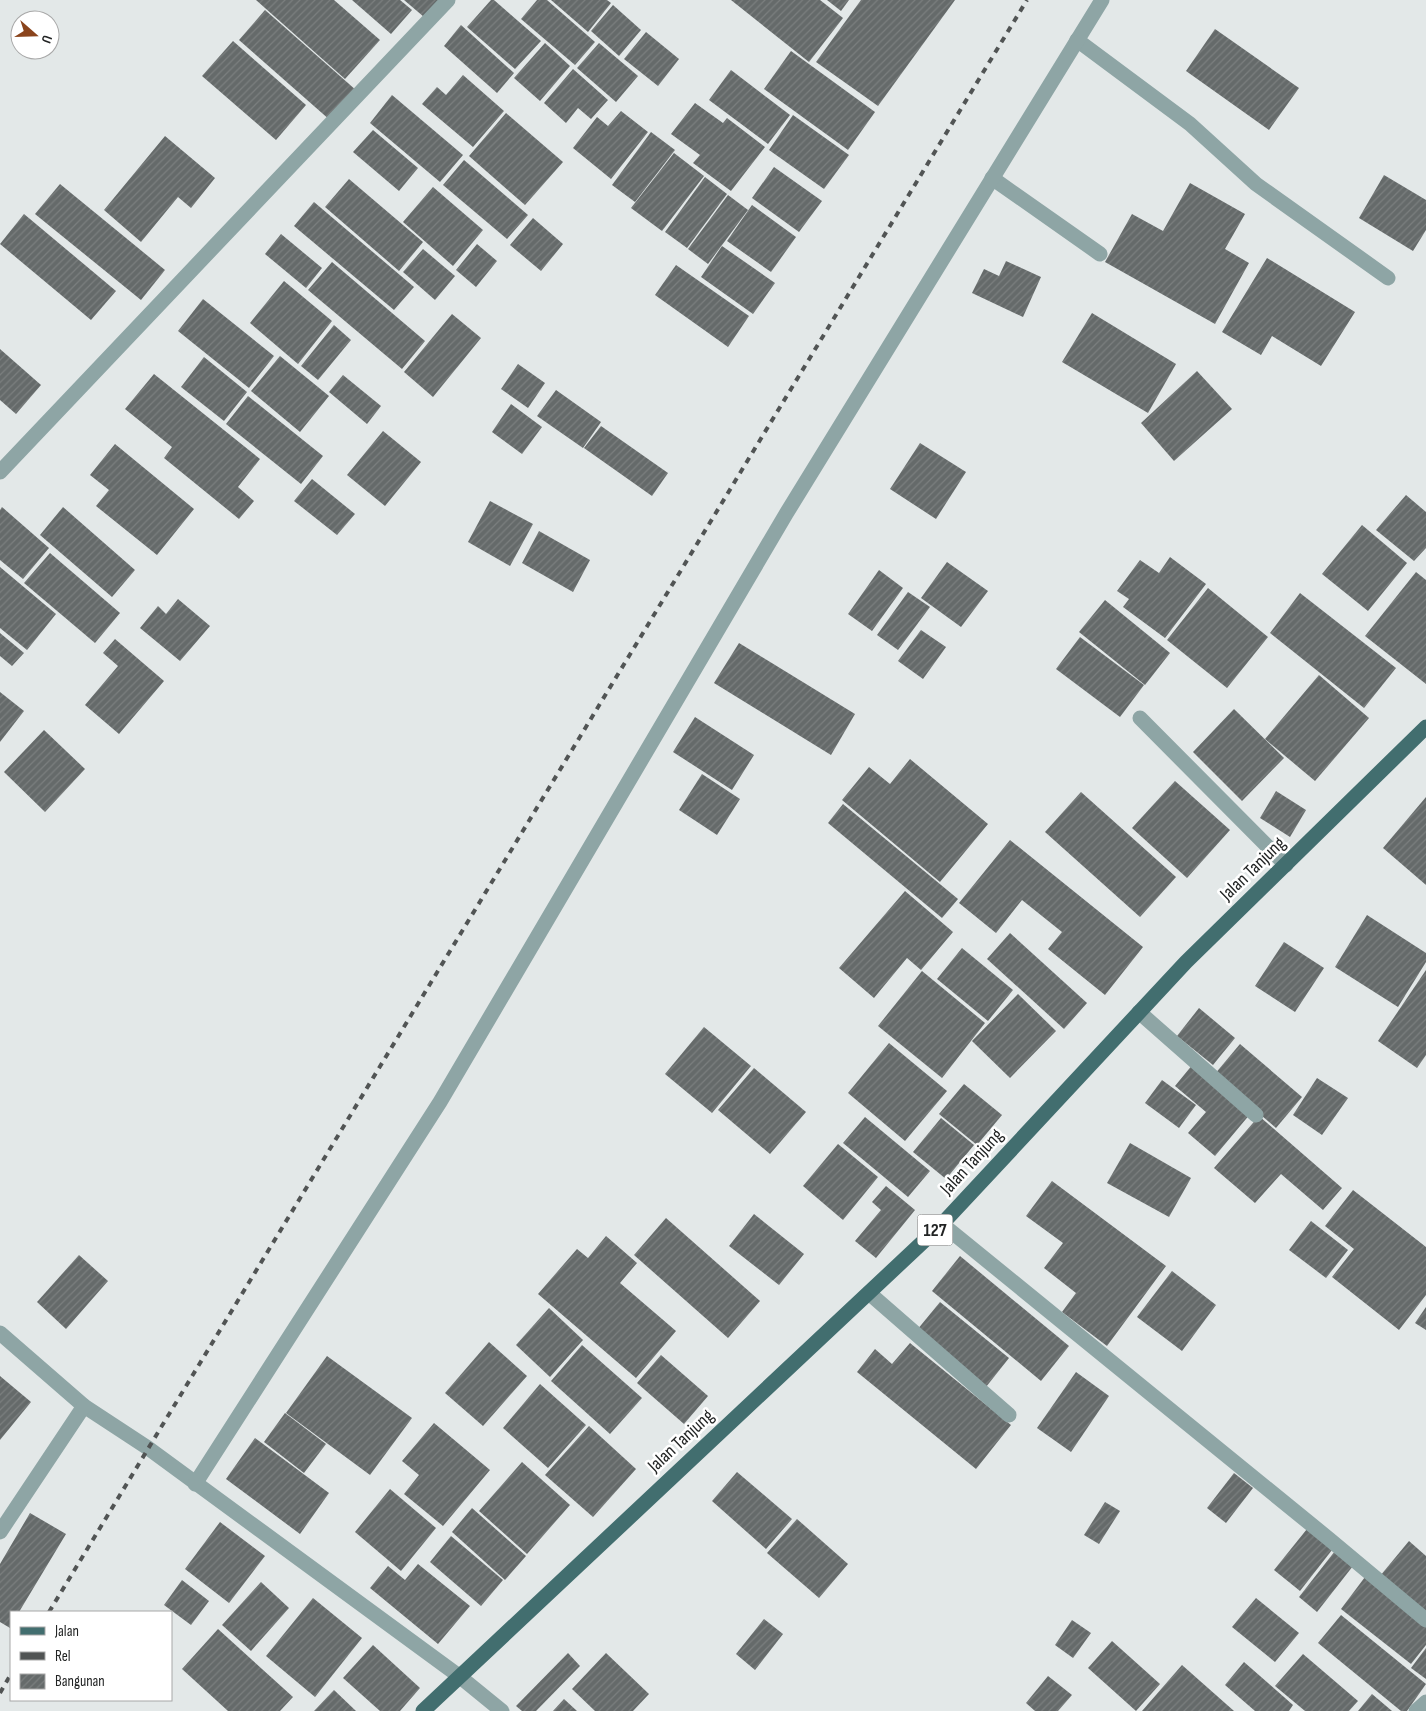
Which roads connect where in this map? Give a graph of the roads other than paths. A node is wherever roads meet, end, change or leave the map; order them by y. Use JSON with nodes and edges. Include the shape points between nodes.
{"nodes":[{"id":1,"x":448,"y":0,"type":"edge"},
{"id":2,"x":1102,"y":0,"type":"edge"},
{"id":3,"x":1077,"y":40,"type":"junction"},
{"id":4,"x":992,"y":178,"type":"junction"},
{"id":5,"x":1100,"y":254,"type":"dead end"},
{"id":6,"x":1388,"y":278,"type":"dead end"},
{"id":7,"x":0,"y":472,"type":"edge"},
{"id":8,"x":1140,"y":718,"type":"dead end"},
{"id":9,"x":1426,"y":727,"type":"edge"},
{"id":10,"x":1286,"y":865,"type":"junction"},
{"id":11,"x":1140,"y":1012,"type":"junction"},
{"id":12,"x":1256,"y":1115,"type":"dead end"},
{"id":13,"x":942,"y":1224,"type":"junction"},
{"id":14,"x":869,"y":1293,"type":"junction"},
{"id":15,"x":0,"y":1333,"type":"edge"},
{"id":16,"x":84,"y":1406,"type":"junction"},
{"id":17,"x":1008,"y":1415,"type":"dead end"},
{"id":18,"x":194,"y":1484,"type":"junction"},
{"id":19,"x":0,"y":1532,"type":"edge"},
{"id":20,"x":1426,"y":1620,"type":"edge"},
{"id":21,"x":459,"y":1676,"type":"junction"},
{"id":22,"x":1426,"y":1702,"type":"edge"},
{"id":23,"x":424,"y":1711,"type":"edge"},
{"id":24,"x":502,"y":1711,"type":"edge"},
{"id":25,"x":1416,"y":1711,"type":"edge"}],
"edges":[{"from":1,"to":7,"type":"street"},
{"from":2,"to":3,"type":"street"},
{"from":3,"to":4,"type":"street"},
{"from":3,"to":6,"type":"street","via":[[1190,124],[1256,184]]},
{"from":4,"to":5,"type":"street"},
{"from":4,"to":18,"type":"street","via":[[786,514],[440,1102]]},
{"from":8,"to":10,"type":"street"},
{"from":9,"to":10,"type":"main road","name":"Jalan Tanjung","number":"127"},
{"from":10,"to":11,"type":"main road","name":"Jalan Tanjung","number":"127","via":[[1186,962]]},
{"from":11,"to":12,"type":"street"},
{"from":11,"to":13,"type":"main road","name":"Jalan Tanjung","number":"127"},
{"from":13,"to":14,"type":"main road","name":"Jalan Tanjung","number":"127"},
{"from":13,"to":20,"type":"street"},
{"from":14,"to":17,"type":"street"},
{"from":14,"to":21,"type":"main road","name":"Jalan Tanjung","number":"127"},
{"from":15,"to":16,"type":"street"},
{"from":16,"to":18,"type":"street","via":[[148,1448]]},
{"from":16,"to":19,"type":"street"},
{"from":18,"to":21,"type":"street"},
{"from":21,"to":23,"type":"main road","name":"Jalan Tanjung","number":"127"},
{"from":21,"to":24,"type":"street"},
{"from":22,"to":25,"type":"street"}]}
